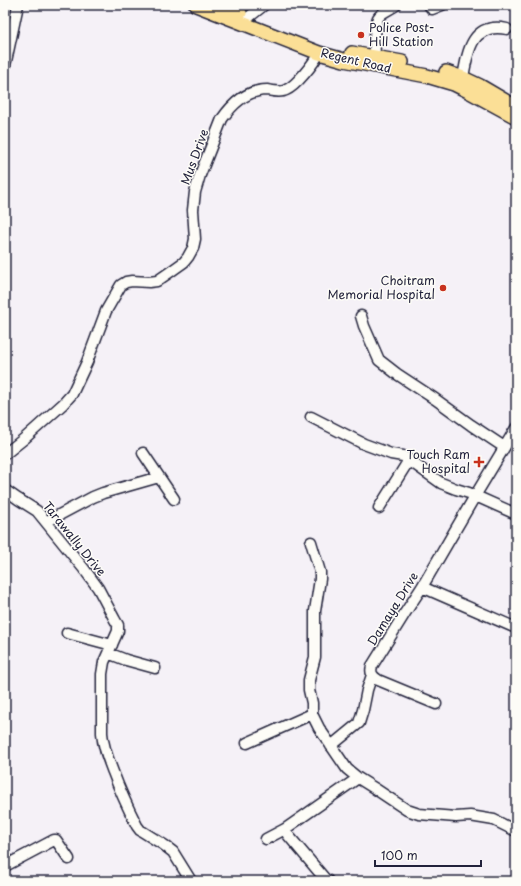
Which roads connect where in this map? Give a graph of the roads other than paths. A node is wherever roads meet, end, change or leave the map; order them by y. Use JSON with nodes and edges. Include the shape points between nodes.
{"nodes":[{"id":1,"x":18,"y":5,"type":"edge"},
{"id":2,"x":196,"y":5,"type":"edge"},
{"id":3,"x":221,"y":5,"type":"edge"},
{"id":4,"x":264,"y":5,"type":"edge"},
{"id":5,"x":396,"y":5,"type":"edge"},
{"id":6,"x":428,"y":5,"type":"edge"},
{"id":7,"x":442,"y":5,"type":"edge"},
{"id":8,"x":250,"y":17,"type":"junction"},
{"id":9,"x":507,"y":29,"type":"dead end"},
{"id":10,"x":319,"y":53,"type":"junction"},
{"id":11,"x":374,"y":61,"type":"junction"},
{"id":12,"x":5,"y":66,"type":"edge"},
{"id":13,"x":463,"y":83,"type":"junction"},
{"id":14,"x":516,"y":107,"type":"edge"},
{"id":15,"x":516,"y":117,"type":"edge"},
{"id":16,"x":361,"y":316,"type":"dead end"},
{"id":17,"x":311,"y":416,"type":"dead end"},
{"id":18,"x":516,"y":428,"type":"edge"},
{"id":19,"x":504,"y":447,"type":"junction"},
{"id":20,"x":143,"y":453,"type":"dead end"},
{"id":21,"x":5,"y":454,"type":"edge"},
{"id":22,"x":409,"y":460,"type":"junction"},
{"id":23,"x":159,"y":477,"type":"junction"},
{"id":24,"x":5,"y":490,"type":"edge"},
{"id":25,"x":475,"y":496,"type":"junction"},
{"id":26,"x":174,"y":499,"type":"dead end"},
{"id":27,"x":378,"y":508,"type":"dead end"},
{"id":28,"x":516,"y":514,"type":"edge"},
{"id":29,"x":46,"y":522,"type":"junction"},
{"id":30,"x":311,"y":542,"type":"dead end"},
{"id":31,"x":422,"y":587,"type":"junction"},
{"id":32,"x":516,"y":628,"type":"edge"},
{"id":33,"x":67,"y":633,"type":"dead end"},
{"id":34,"x":110,"y":649,"type":"junction"},
{"id":35,"x":155,"y":668,"type":"dead end"},
{"id":36,"x":372,"y":675,"type":"junction"},
{"id":37,"x":436,"y":704,"type":"dead end"},
{"id":38,"x":312,"y":714,"type":"junction"},
{"id":39,"x":247,"y":743,"type":"dead end"},
{"id":40,"x":331,"y":746,"type":"junction"},
{"id":41,"x":358,"y":778,"type":"junction"},
{"id":42,"x":285,"y":829,"type":"junction"},
{"id":43,"x":516,"y":831,"type":"edge"},
{"id":44,"x":266,"y":839,"type":"dead end"},
{"id":45,"x":69,"y":859,"type":"dead end"},
{"id":46,"x":5,"y":866,"type":"edge"},
{"id":47,"x":191,"y":881,"type":"edge"},
{"id":48,"x":328,"y":881,"type":"edge"}],
"edges":[{"from":1,"to":12,"type":"street"},
{"from":2,"to":10,"type":"main road","name":"Regent Road"},
{"from":3,"to":8,"type":"main road","name":"Regent Road"},
{"from":4,"to":8,"type":"street"},
{"from":5,"to":11,"type":"street","via":[[378,18]]},
{"from":6,"to":7,"type":"street","via":[[432,9]]},
{"from":8,"to":11,"type":"main road","name":"Regent Road","via":[[322,46]]},
{"from":9,"to":13,"type":"street","via":[[490,28],[474,41],[469,51]]},
{"from":10,"to":11,"type":"main road","name":"Regent Road","via":[[344,60]]},
{"from":10,"to":21,"type":"street","name":"Mus Drive","via":[[315,62],[287,90],[256,91],[244,97],[226,113],[195,192],[195,239],[188,257],[157,281],[132,281],[121,285],[106,311],[72,394]]},
{"from":11,"to":13,"type":"main road","name":"Regent Road","via":[[430,68]]},
{"from":13,"to":14,"type":"main road","name":"Regent Road","via":[[493,93]]},
{"from":13,"to":15,"type":"main road","name":"Regent Road"},
{"from":16,"to":19,"type":"street","via":[[379,360]]},
{"from":17,"to":22,"type":"street","via":[[364,444]]},
{"from":18,"to":19,"type":"street","name":"Damaya Drive"},
{"from":19,"to":25,"type":"street","name":"Damaya Drive"},
{"from":20,"to":23,"type":"street"},
{"from":22,"to":25,"type":"street","via":[[441,483]]},
{"from":22,"to":27,"type":"street"},
{"from":23,"to":26,"type":"street"},
{"from":23,"to":29,"type":"street","via":[[103,493]]},
{"from":24,"to":29,"type":"street","name":"Tarawally Drive","via":[[37,511]]},
{"from":25,"to":28,"type":"street"},
{"from":25,"to":31,"type":"street","name":"Damaya Drive"},
{"from":29,"to":34,"type":"street","name":"Tarawally Drive","via":[[98,588],[118,625]]},
{"from":30,"to":38,"type":"street","via":[[320,572],[315,611],[315,657],[309,680]]},
{"from":31,"to":32,"type":"street"},
{"from":31,"to":36,"type":"street","name":"Damaya Drive","via":[[372,666]]},
{"from":33,"to":34,"type":"street"},
{"from":34,"to":35,"type":"street","via":[[126,660]]},
{"from":34,"to":47,"type":"street","name":"Tarawally Drive","via":[[104,662],[102,689],[102,733],[106,754],[137,826],[172,852]]},
{"from":36,"to":37,"type":"street","via":[[378,680]]},
{"from":36,"to":40,"type":"street","name":"Damaya Drive","via":[[359,722]]},
{"from":38,"to":39,"type":"street"},
{"from":38,"to":40,"type":"street"},
{"from":40,"to":41,"type":"street","via":[[347,769]]},
{"from":41,"to":42,"type":"street"},
{"from":41,"to":43,"type":"street","via":[[407,810],[419,814],[470,816],[494,820]]},
{"from":42,"to":44,"type":"street"},
{"from":42,"to":48,"type":"street"},
{"from":45,"to":46,"type":"street","via":[[54,840]]}]}
